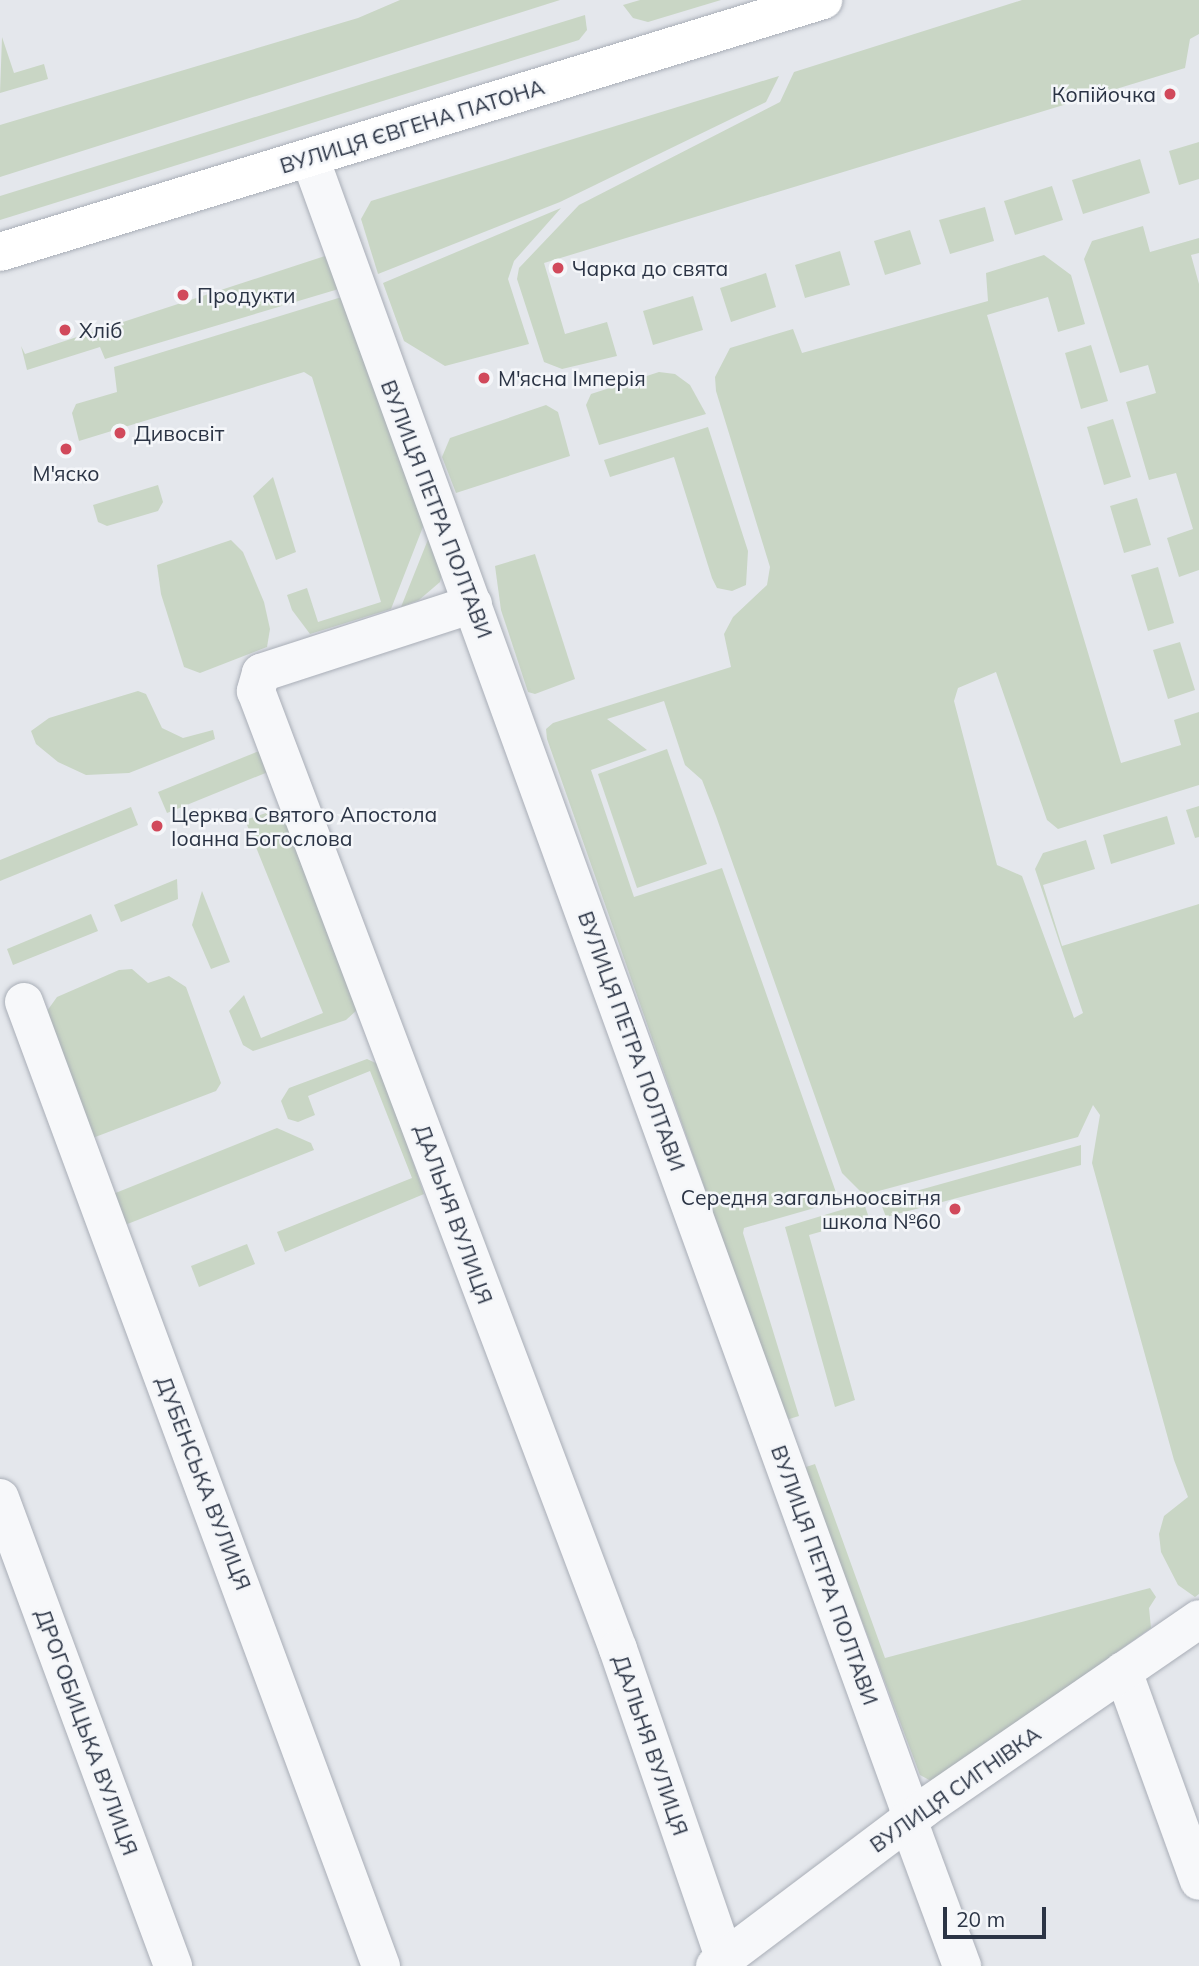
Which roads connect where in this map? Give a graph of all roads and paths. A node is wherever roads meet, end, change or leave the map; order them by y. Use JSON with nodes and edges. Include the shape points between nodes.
{"nodes":[{"id":1,"x":823,"y":0,"type":"edge"},
{"id":2,"x":310,"y":158,"type":"junction"},
{"id":3,"x":0,"y":252,"type":"edge"},
{"id":4,"x":473,"y":604,"type":"junction"},
{"id":5,"x":24,"y":1002,"type":"dead end"},
{"id":6,"x":0,"y":1498,"type":"edge"},
{"id":7,"x":1199,"y":1619,"type":"edge"},
{"id":8,"x":1123,"y":1671,"type":"junction"},
{"id":9,"x":908,"y":1820,"type":"junction"},
{"id":10,"x":1199,"y":1881,"type":"edge"},
{"id":11,"x":722,"y":1963,"type":"edge"},
{"id":12,"x":173,"y":1966,"type":"edge"},
{"id":13,"x":381,"y":1966,"type":"edge"},
{"id":14,"x":962,"y":1966,"type":"edge"}],
"edges":[{"from":1,"to":2,"type":"main road","name":"ВУЛИЦЯ ЄВГЕНА ПАТОНА"},
{"from":2,"to":3,"type":"main road","name":"ВУЛИЦЯ ЄВГЕНА ПАТОНА"},
{"from":2,"to":4,"type":"street","name":"ВУЛИЦЯ ПЕТРА ПОЛТАВИ"},
{"from":4,"to":9,"type":"street","name":"ВУЛИЦЯ ПЕТРА ПОЛТАВИ","via":[[909,1808]]},
{"from":4,"to":11,"type":"street","name":"ДАЛЬНЯ ВУЛИЦЯ","via":[[261,673],[256,691],[618,1649]]},
{"from":5,"to":13,"type":"street","name":"ДУБЕНСЬКА ВУЛИЦЯ"},
{"from":6,"to":12,"type":"street","name":"ДРОГОБИЦЬКА ВУЛИЦЯ"},
{"from":7,"to":8,"type":"street","name":"ВУЛИЦЯ СИГНІВКА"},
{"from":8,"to":9,"type":"street","name":"ВУЛИЦЯ СИГНІВКА"},
{"from":8,"to":10,"type":"street"},
{"from":9,"to":11,"type":"street","name":"ВУЛИЦЯ СИГНІВКА"},
{"from":9,"to":14,"type":"street","name":"ВУЛИЦЯ ПЕТРА ПОЛТАВИ"}]}
